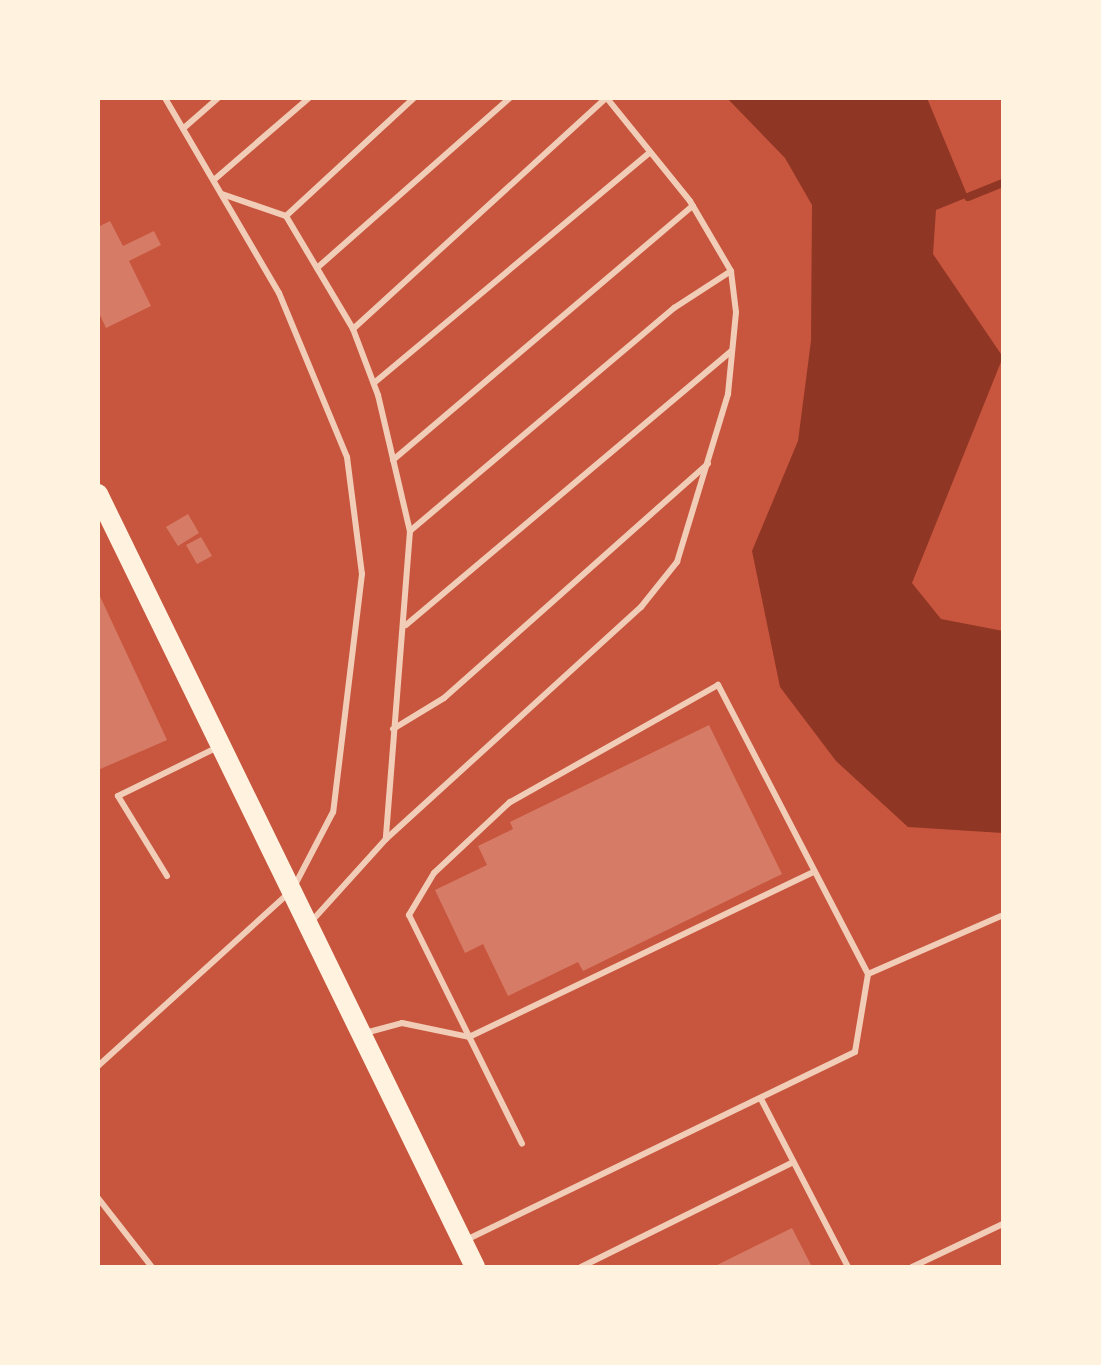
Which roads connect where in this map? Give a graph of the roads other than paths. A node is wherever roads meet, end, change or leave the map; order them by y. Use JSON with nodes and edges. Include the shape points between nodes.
{"nodes":[{"id":1,"x":165,"y":98,"type":"edge"},
{"id":2,"x":218,"y":98,"type":"edge"},
{"id":3,"x":309,"y":98,"type":"edge"},
{"id":4,"x":414,"y":98,"type":"edge"},
{"id":5,"x":510,"y":98,"type":"edge"},
{"id":6,"x":607,"y":98,"type":"edge"},
{"id":7,"x":185,"y":127,"type":"junction"},
{"id":8,"x":650,"y":152,"type":"junction"},
{"id":9,"x":215,"y":179,"type":"junction"},
{"id":10,"x":222,"y":194,"type":"junction"},
{"id":11,"x":693,"y":206,"type":"junction"},
{"id":12,"x":286,"y":216,"type":"junction"},
{"id":13,"x":317,"y":268,"type":"junction"},
{"id":14,"x":731,"y":271,"type":"junction"},
{"id":15,"x":353,"y":329,"type":"junction"},
{"id":16,"x":732,"y":350,"type":"junction"},
{"id":17,"x":374,"y":383,"type":"junction"},
{"id":18,"x":393,"y":460,"type":"junction"},
{"id":19,"x":712,"y":461,"type":"junction"},
{"id":20,"x":98,"y":494,"type":"edge"},
{"id":21,"x":410,"y":531,"type":"junction"},
{"id":22,"x":406,"y":625,"type":"junction"},
{"id":23,"x":393,"y":729,"type":"junction"},
{"id":24,"x":221,"y":745,"type":"junction"},
{"id":25,"x":386,"y":839,"type":"junction"},
{"id":26,"x":813,"y":872,"type":"junction"},
{"id":27,"x":167,"y":876,"type":"dead end"},
{"id":28,"x":292,"y":890,"type":"junction"},
{"id":29,"x":1003,"y":915,"type":"edge"},
{"id":30,"x":309,"y":925,"type":"junction"},
{"id":31,"x":868,"y":974,"type":"junction"},
{"id":32,"x":362,"y":1034,"type":"junction"},
{"id":33,"x":469,"y":1037,"type":"junction"},
{"id":34,"x":98,"y":1066,"type":"edge"},
{"id":35,"x":761,"y":1099,"type":"junction"},
{"id":36,"x":522,"y":1144,"type":"dead end"},
{"id":37,"x":793,"y":1162,"type":"junction"},
{"id":38,"x":98,"y":1198,"type":"edge"},
{"id":39,"x":1003,"y":1224,"type":"edge"},
{"id":40,"x":463,"y":1242,"type":"junction"},
{"id":41,"x":152,"y":1267,"type":"edge"},
{"id":42,"x":475,"y":1267,"type":"edge"},
{"id":43,"x":581,"y":1267,"type":"edge"},
{"id":44,"x":848,"y":1267,"type":"edge"},
{"id":45,"x":912,"y":1267,"type":"edge"}],
"edges":[{"from":1,"to":7,"type":"lane"},
{"from":2,"to":7,"type":"lane"},
{"from":3,"to":9,"type":"lane"},
{"from":4,"to":12,"type":"lane"},
{"from":5,"to":13,"type":"lane"},
{"from":6,"to":8,"type":"lane"},
{"from":6,"to":15,"type":"lane"},
{"from":7,"to":9,"type":"lane"},
{"from":8,"to":11,"type":"lane"},
{"from":8,"to":17,"type":"lane"},
{"from":9,"to":10,"type":"lane"},
{"from":10,"to":12,"type":"lane"},
{"from":10,"to":28,"type":"lane","via":[[279,293],[347,457],[362,574],[333,812]]},
{"from":11,"to":14,"type":"lane"},
{"from":11,"to":18,"type":"lane"},
{"from":12,"to":13,"type":"lane"},
{"from":13,"to":15,"type":"lane"},
{"from":14,"to":16,"type":"lane"},
{"from":14,"to":21,"type":"lane","via":[[674,308]]},
{"from":15,"to":17,"type":"lane"},
{"from":16,"to":19,"type":"lane"},
{"from":16,"to":22,"type":"lane"},
{"from":17,"to":18,"type":"lane"},
{"from":18,"to":21,"type":"lane"},
{"from":19,"to":23,"type":"lane","via":[[444,698]]},
{"from":19,"to":25,"type":"lane","via":[[677,562],[641,607]]},
{"from":20,"to":24,"type":"main road"},
{"from":21,"to":22,"type":"lane"},
{"from":22,"to":23,"type":"lane"},
{"from":23,"to":25,"type":"lane"},
{"from":24,"to":27,"type":"lane","via":[[118,796]]},
{"from":24,"to":28,"type":"main road"},
{"from":25,"to":30,"type":"lane"},
{"from":26,"to":31,"type":"lane"},
{"from":26,"to":33,"type":"lane"},
{"from":26,"to":33,"type":"lane","via":[[718,685],[510,802],[434,873],[409,915]]},
{"from":28,"to":30,"type":"main road"},
{"from":28,"to":34,"type":"lane"},
{"from":29,"to":31,"type":"lane"},
{"from":30,"to":32,"type":"main road"},
{"from":31,"to":35,"type":"lane","via":[[855,1052]]},
{"from":32,"to":33,"type":"lane","via":[[402,1023]]},
{"from":32,"to":40,"type":"main road"},
{"from":33,"to":36,"type":"lane"},
{"from":35,"to":37,"type":"lane"},
{"from":35,"to":40,"type":"lane"},
{"from":37,"to":43,"type":"lane"},
{"from":37,"to":44,"type":"lane"},
{"from":38,"to":41,"type":"lane"},
{"from":39,"to":45,"type":"lane"},
{"from":40,"to":42,"type":"main road"}]}
